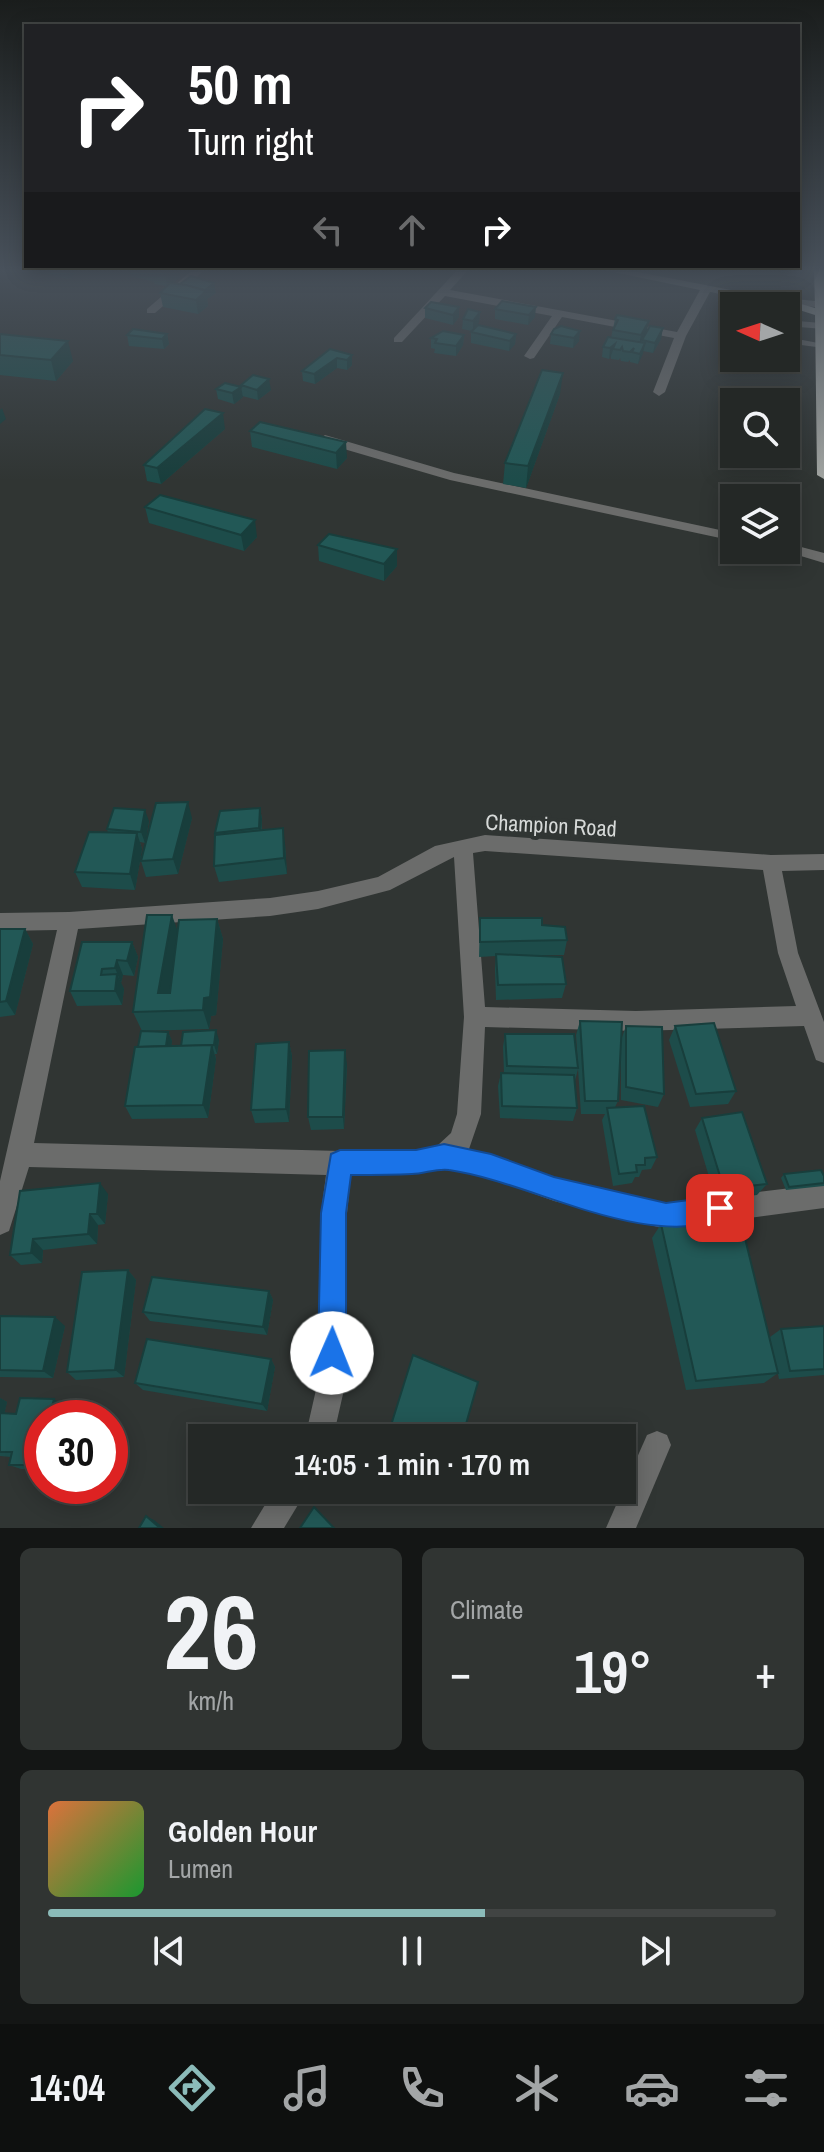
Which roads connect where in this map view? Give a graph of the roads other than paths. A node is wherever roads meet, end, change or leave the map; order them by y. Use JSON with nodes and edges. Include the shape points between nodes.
{"nodes":[{"id":1,"x":542,"y":338,"type":"edge"},
{"id":2,"x":679,"y":338,"type":"edge"},
{"id":3,"x":820,"y":338,"type":"edge"},
{"id":4,"x":800,"y":342,"type":"edge"},
{"id":5,"x":820,"y":346,"type":"junction"},
{"id":6,"x":530,"y":356,"type":"dead end"},
{"id":7,"x":659,"y":392,"type":"dead end"},
{"id":8,"x":312,"y":436,"type":"edge"},
{"id":9,"x":823,"y":458,"type":"edge"},
{"id":10,"x":824,"y":475,"type":"edge"},
{"id":11,"x":720,"y":534,"type":"edge"},
{"id":12,"x":800,"y":551,"type":"edge"},
{"id":13,"x":824,"y":558,"type":"edge"},
{"id":14,"x":463,"y":846,"type":"junction"},
{"id":15,"x":824,"y":862,"type":"edge"},
{"id":16,"x":771,"y":863,"type":"junction"},
{"id":17,"x":69,"y":921,"type":"junction"},
{"id":18,"x":0,"y":922,"type":"edge"},
{"id":19,"x":808,"y":1016,"type":"junction"},
{"id":20,"x":475,"y":1017,"type":"junction"},
{"id":21,"x":824,"y":1052,"type":"edge"},
{"id":22,"x":20,"y":1155,"type":"junction"},
{"id":23,"x":444,"y":1156,"type":"junction"},
{"id":24,"x":340,"y":1163,"type":"junction"},
{"id":25,"x":824,"y":1196,"type":"edge"},
{"id":26,"x":0,"y":1222,"type":"edge"},
{"id":27,"x":322,"y":1424,"type":"edge"},
{"id":28,"x":657,"y":1445,"type":"dead end"},
{"id":29,"x":282,"y":1504,"type":"edge"},
{"id":30,"x":266,"y":1528,"type":"edge"},
{"id":31,"x":621,"y":1528,"type":"edge"}],
"edges":[{"from":1,"to":6,"type":"street"},
{"from":2,"to":7,"type":"street"},
{"from":3,"to":5,"type":"main road"},
{"from":4,"to":5,"type":"street"},
{"from":5,"to":9,"type":"main road"},
{"from":8,"to":11,"type":"street","via":[[518,492]]},
{"from":9,"to":10,"type":"main road"},
{"from":12,"to":13,"type":"street"},
{"from":14,"to":16,"type":"street","name":"Champion Road","via":[[572,847]]},
{"from":14,"to":17,"type":"street","name":"Champion Road","via":[[383,884],[318,900]]},
{"from":14,"to":20,"type":"street"},
{"from":15,"to":16,"type":"street","name":"Champion Road"},
{"from":16,"to":19,"type":"street","via":[[788,953]]},
{"from":17,"to":18,"type":"street","name":"Champion Road"},
{"from":17,"to":22,"type":"street"},
{"from":19,"to":20,"type":"street","via":[[636,1021]]},
{"from":19,"to":21,"type":"street"},
{"from":20,"to":23,"type":"street","via":[[469,1114],[461,1140]]},
{"from":22,"to":24,"type":"street"},
{"from":22,"to":26,"type":"street"},
{"from":23,"to":24,"type":"street","via":[[416,1162]]},
{"from":23,"to":25,"type":"street","via":[[666,1216]]},
{"from":24,"to":27,"type":"street","via":[[334,1213],[332,1381]]},
{"from":28,"to":31,"type":"street"},
{"from":29,"to":30,"type":"street"}]}
